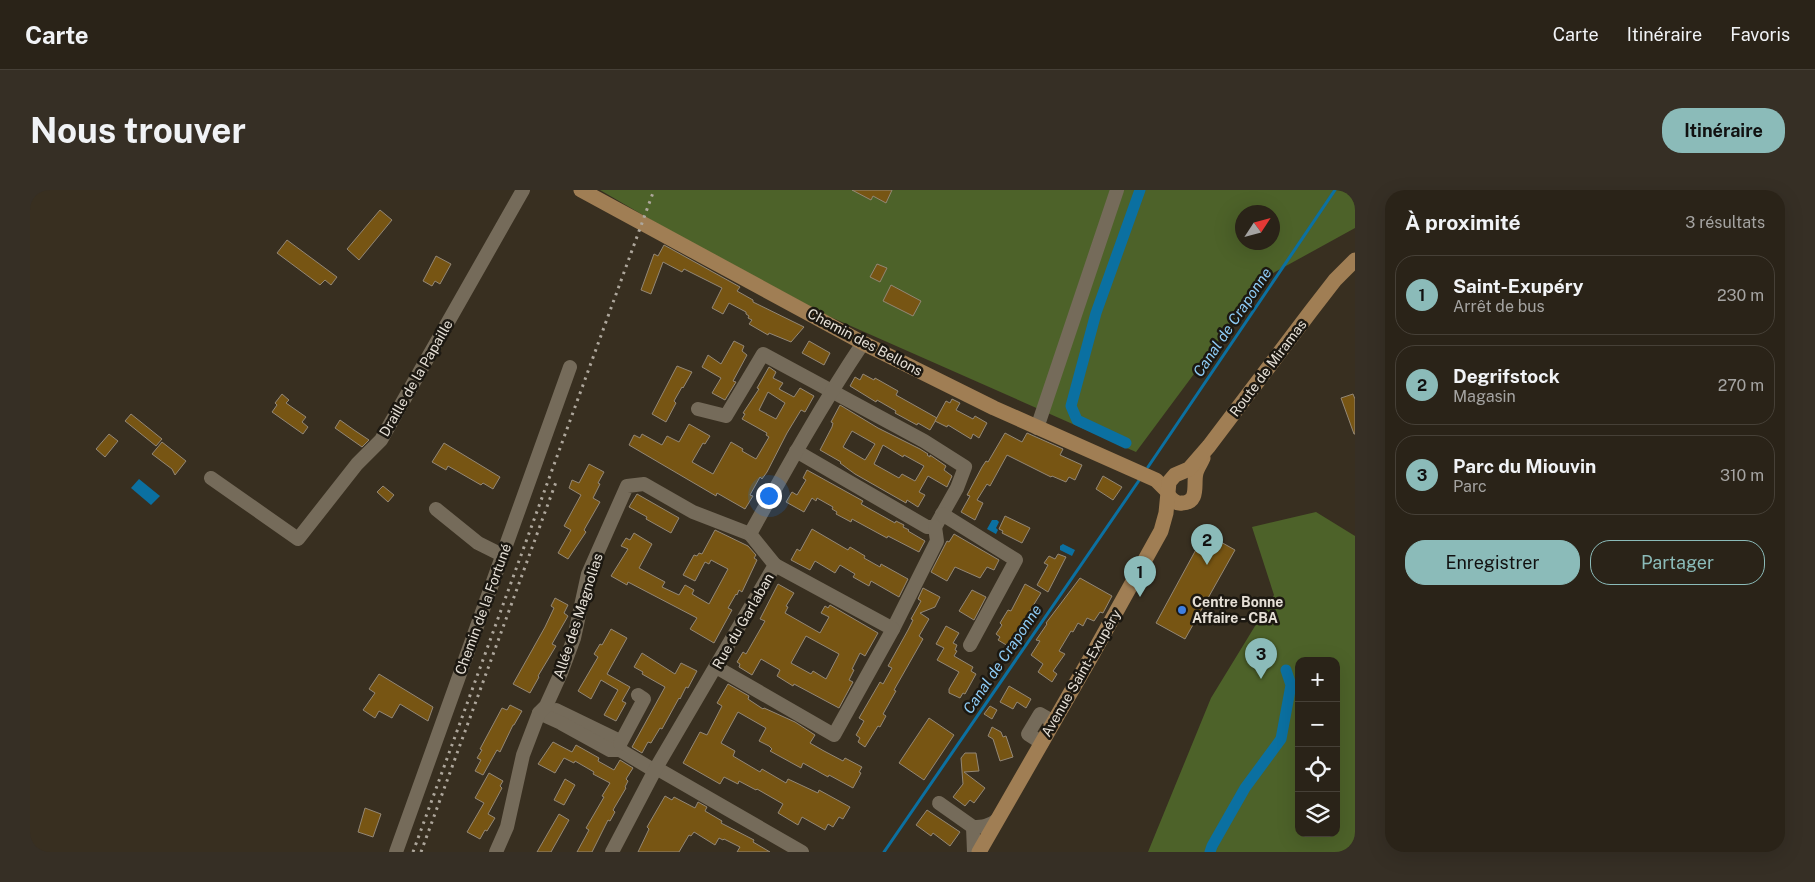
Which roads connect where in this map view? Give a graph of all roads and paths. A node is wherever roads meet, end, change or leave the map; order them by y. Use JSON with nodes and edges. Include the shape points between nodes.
{"nodes":[{"id":1,"x":523,"y":190,"type":"edge"},
{"id":2,"x":581,"y":190,"type":"edge"},
{"id":3,"x":1117,"y":190,"type":"edge"},
{"id":4,"x":1355,"y":260,"type":"edge"},
{"id":5,"x":863,"y":343,"type":"junction"},
{"id":6,"x":570,"y":367,"type":"dead end"},
{"id":7,"x":830,"y":391,"type":"junction"},
{"id":8,"x":698,"y":409,"type":"dead end"},
{"id":9,"x":1038,"y":428,"type":"junction"},
{"id":10,"x":1209,"y":446,"type":"junction"},
{"id":11,"x":796,"y":451,"type":"junction"},
{"id":12,"x":211,"y":478,"type":"dead end"},
{"id":13,"x":1195,"y":483,"type":"junction"},
{"id":14,"x":1169,"y":484,"type":"junction"},
{"id":15,"x":1185,"y":503,"type":"junction"},
{"id":16,"x":436,"y":509,"type":"dead end"},
{"id":17,"x":939,"y":521,"type":"junction"},
{"id":18,"x":1161,"y":531,"type":"junction"},
{"id":19,"x":750,"y":534,"type":"junction"},
{"id":20,"x":502,"y":555,"type":"junction"},
{"id":21,"x":775,"y":565,"type":"junction"},
{"id":22,"x":893,"y":629,"type":"junction"},
{"id":23,"x":970,"y":645,"type":"dead end"},
{"id":24,"x":716,"y":667,"type":"junction"},
{"id":25,"x":638,"y":695,"type":"dead end"},
{"id":26,"x":543,"y":709,"type":"junction"},
{"id":27,"x":620,"y":747,"type":"junction"},
{"id":28,"x":655,"y":770,"type":"junction"},
{"id":29,"x":939,"y":803,"type":"dead end"},
{"id":30,"x":997,"y":820,"type":"junction"},
{"id":31,"x":973,"y":827,"type":"junction"},
{"id":32,"x":977,"y":850,"type":"edge"},
{"id":33,"x":396,"y":852,"type":"edge"},
{"id":34,"x":496,"y":852,"type":"edge"},
{"id":35,"x":612,"y":852,"type":"edge"},
{"id":36,"x":802,"y":852,"type":"edge"}],
"edges":[{"from":1,"to":12,"type":"street","name":"Draille de la Papaille","via":[[381,440],[357,464],[298,539]]},
{"from":2,"to":5,"type":"main road","name":"Chemin des Bellons"},
{"from":3,"to":9,"type":"street"},
{"from":4,"to":10,"type":"main road","name":"Route de Miramas","via":[[1310,311]]},
{"from":5,"to":7,"type":"street"},
{"from":5,"to":9,"type":"main road","name":"Chemin des Bellons"},
{"from":6,"to":20,"type":"street","name":"Chemin de la Fortuné"},
{"from":7,"to":8,"type":"street","via":[[763,354],[726,416]]},
{"from":7,"to":11,"type":"street"},
{"from":7,"to":17,"type":"street","via":[[924,441],[965,467]]},
{"from":9,"to":14,"type":"main road","name":"Chemin des Bellons"},
{"from":10,"to":13,"type":"main road","via":[[1196,473]]},
{"from":10,"to":14,"type":"main road","name":"Route de Miramas","via":[[1189,469]]},
{"from":11,"to":17,"type":"street","via":[[927,528]]},
{"from":11,"to":19,"type":"street"},
{"from":13,"to":14,"type":"main road","via":[[1189,476]]},
{"from":13,"to":15,"type":"main road","via":[[1193,497]]},
{"from":14,"to":15,"type":"main road","via":[[1176,502]]},
{"from":14,"to":18,"type":"main road","name":"Avenue Saint-Exupéry"},
{"from":15,"to":18,"type":"main road"},
{"from":16,"to":20,"type":"street","via":[[478,543]]},
{"from":17,"to":22,"type":"street","via":[[937,541]]},
{"from":17,"to":23,"type":"street","via":[[1016,560]]},
{"from":18,"to":30,"type":"main road","name":"Avenue Saint-Exupéry"},
{"from":19,"to":21,"type":"street","name":"Rue du Garlaban"},
{"from":19,"to":26,"type":"street","name":"Allée des Magnolias","via":[[693,512],[644,484],[627,486],[588,574],[574,638]]},
{"from":20,"to":33,"type":"street","name":"Chemin de la Fortuné"},
{"from":21,"to":22,"type":"street"},
{"from":21,"to":24,"type":"street","name":"Rue du Garlaban"},
{"from":22,"to":24,"type":"street","via":[[834,735]]},
{"from":24,"to":28,"type":"street","name":"Rue du Garlaban"},
{"from":25,"to":27,"type":"street","via":[[644,699]]},
{"from":26,"to":27,"type":"street","via":[[561,723],[610,750]]},
{"from":26,"to":34,"type":"street","name":"Allée des Magnolias","via":[[523,755],[507,827]]},
{"from":27,"to":28,"type":"street"},
{"from":28,"to":35,"type":"street","name":"Rue du Garlaban"},
{"from":28,"to":36,"type":"street"},
{"from":29,"to":31,"type":"street"},
{"from":30,"to":31,"type":"street","via":[[990,825]]},
{"from":30,"to":32,"type":"main road","name":"Avenue Saint-Exupéry"},
{"from":31,"to":32,"type":"street"}]}
